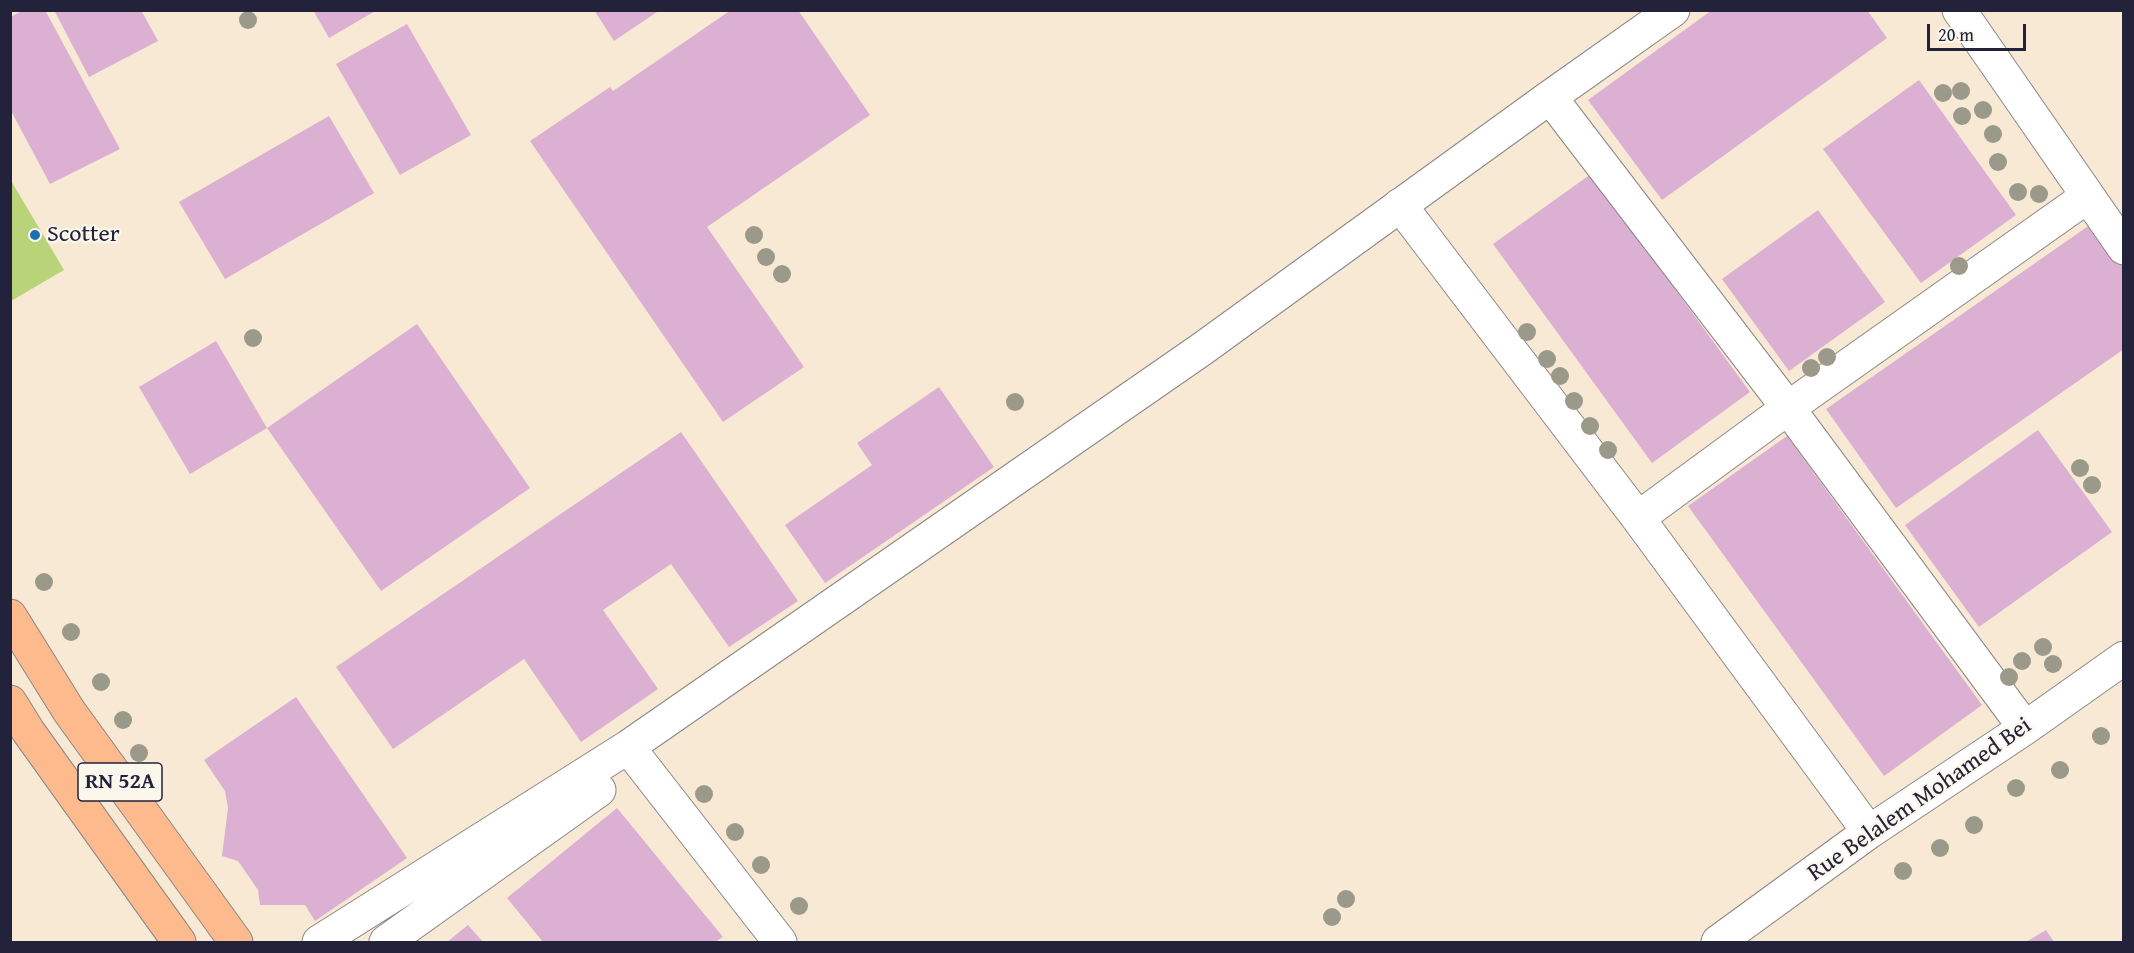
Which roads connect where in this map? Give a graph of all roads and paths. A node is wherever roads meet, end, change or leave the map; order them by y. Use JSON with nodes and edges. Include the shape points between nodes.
{"nodes":[{"id":1,"x":1673,"y":10,"type":"edge"},
{"id":2,"x":1959,"y":10,"type":"edge"},
{"id":3,"x":1550,"y":97,"type":"junction"},
{"id":4,"x":2088,"y":196,"type":"junction"},
{"id":5,"x":1400,"y":205,"type":"junction"},
{"id":6,"x":2124,"y":248,"type":"edge"},
{"id":7,"x":1788,"y":408,"type":"junction"},
{"id":8,"x":1638,"y":518,"type":"junction"},
{"id":9,"x":10,"y":616,"type":"edge"},
{"id":10,"x":2124,"y":658,"type":"edge"},
{"id":11,"x":10,"y":702,"type":"edge"},
{"id":12,"x":2025,"y":728,"type":"junction"},
{"id":13,"x":634,"y":755,"type":"junction"},
{"id":14,"x":1869,"y":832,"type":"junction"},
{"id":15,"x":179,"y":942,"type":"edge"},
{"id":16,"x":236,"y":942,"type":"edge"},
{"id":17,"x":319,"y":942,"type":"edge"},
{"id":18,"x":386,"y":942,"type":"edge"},
{"id":19,"x":780,"y":942,"type":"edge"},
{"id":20,"x":1718,"y":942,"type":"edge"}],
"edges":[{"from":1,"to":3,"type":"street"},
{"from":2,"to":4,"type":"street"},
{"from":3,"to":5,"type":"street"},
{"from":3,"to":7,"type":"street"},
{"from":4,"to":6,"type":"street"},
{"from":4,"to":7,"type":"street"},
{"from":5,"to":8,"type":"street"},
{"from":5,"to":13,"type":"street"},
{"from":7,"to":8,"type":"street"},
{"from":7,"to":12,"type":"street"},
{"from":8,"to":14,"type":"street"},
{"from":9,"to":16,"type":"main road","number":"RN 52A","via":[[69,711]]},
{"from":10,"to":12,"type":"street","name":"Rue Belalem Mohamed Bei"},
{"from":11,"to":15,"type":"main road","number":"RN 52A"},
{"from":12,"to":14,"type":"street","name":"Rue Belalem Mohamed Bei"},
{"from":13,"to":17,"type":"street"},
{"from":13,"to":18,"type":"street"},
{"from":13,"to":19,"type":"street"},
{"from":14,"to":20,"type":"street","name":"Rue Belalem Mohamed Bei"}]}
